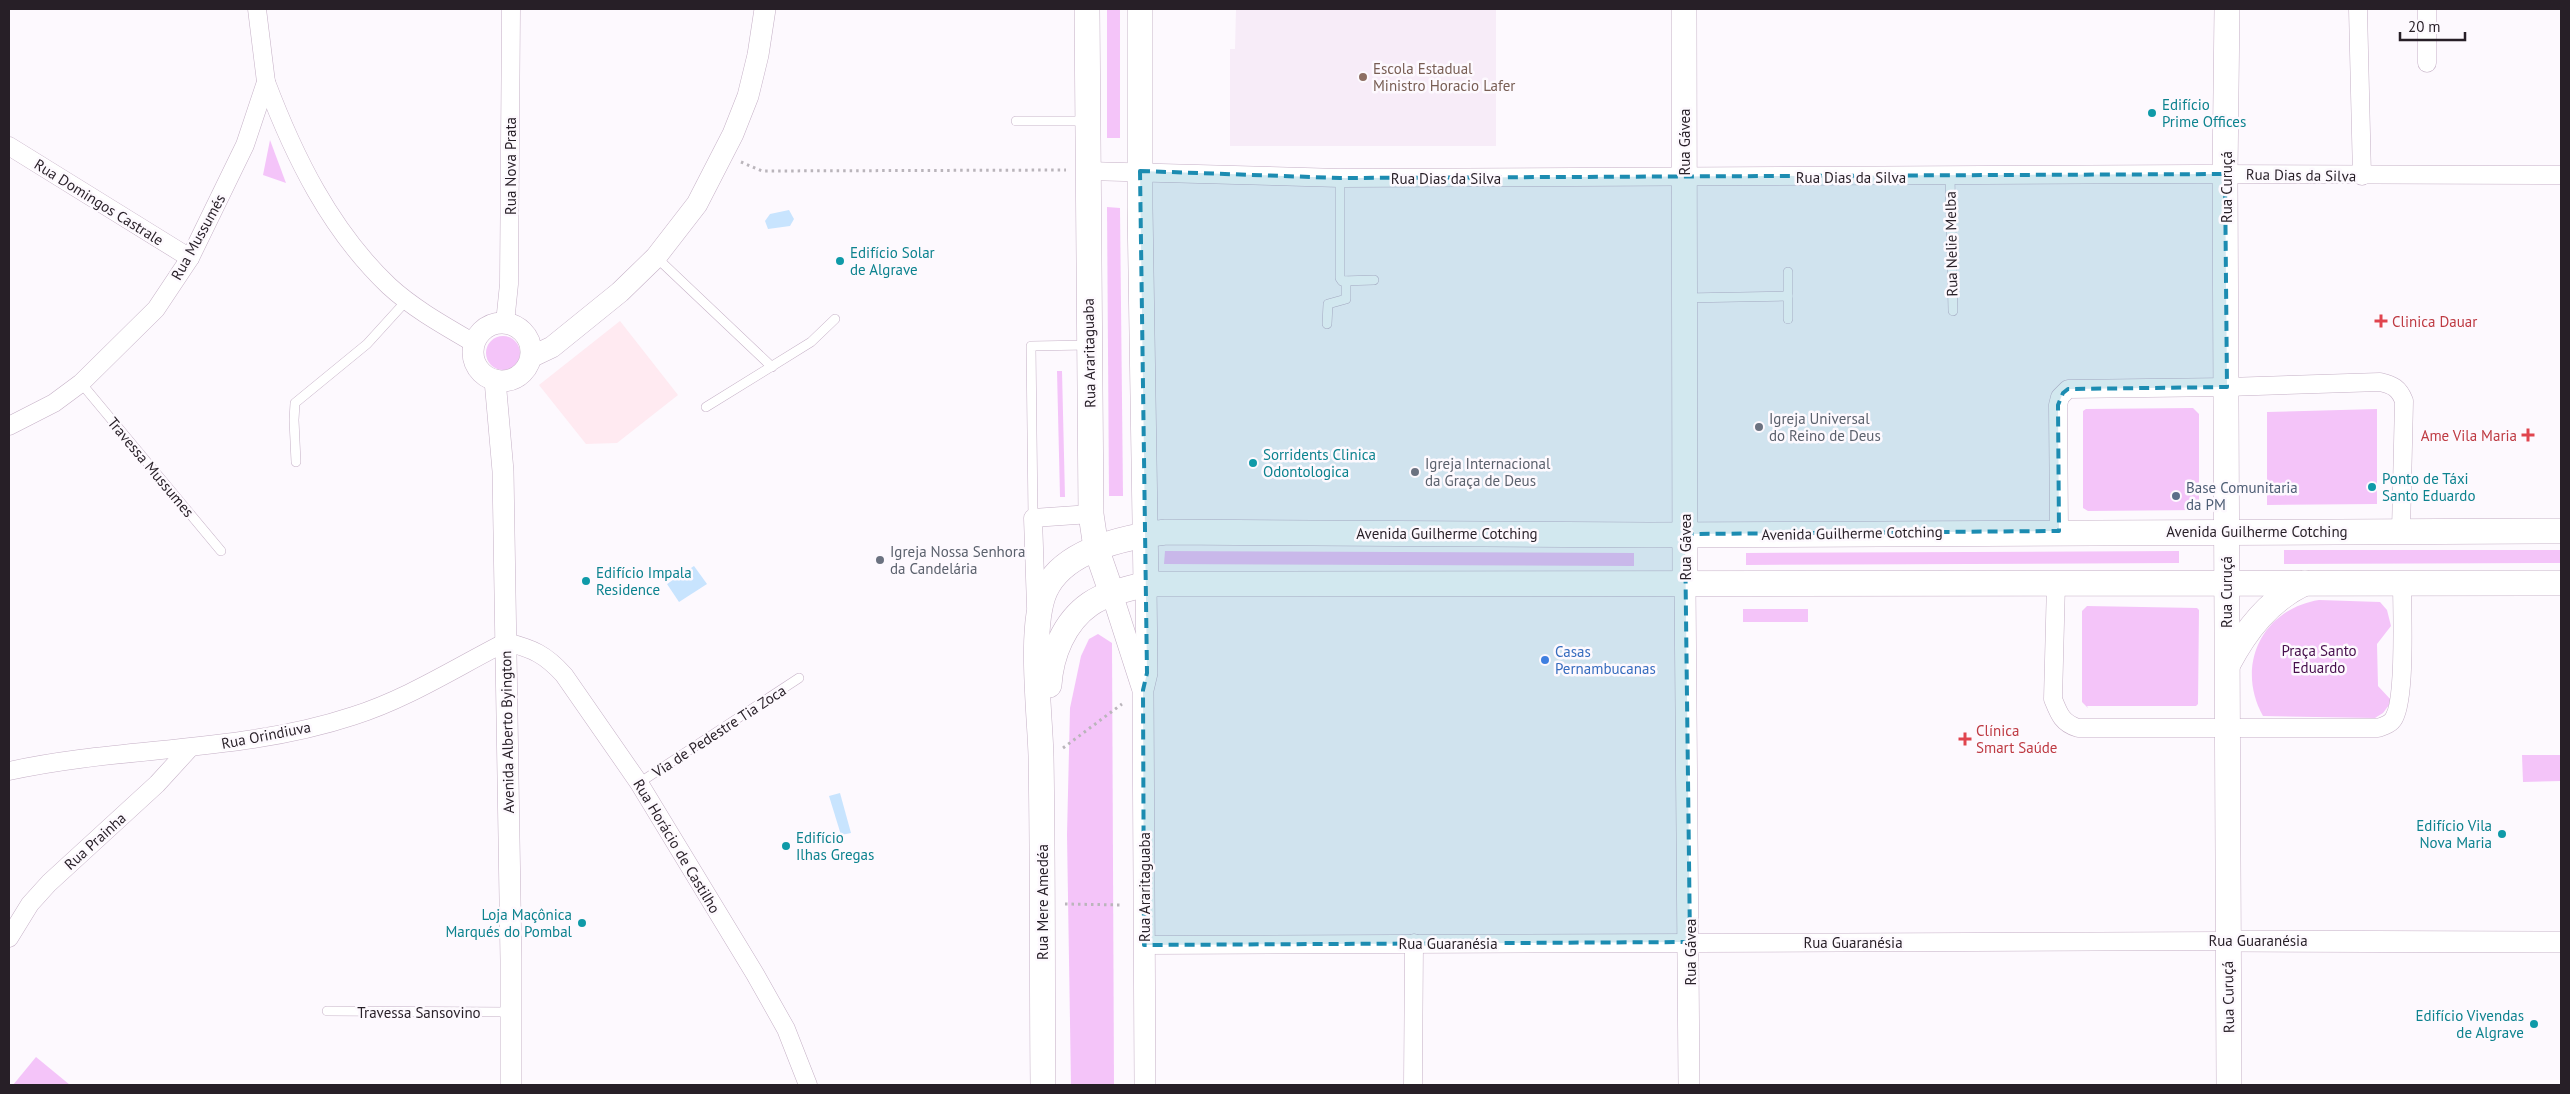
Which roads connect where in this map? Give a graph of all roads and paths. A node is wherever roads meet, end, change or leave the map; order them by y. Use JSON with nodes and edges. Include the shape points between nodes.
{"nodes":[{"id":1,"x":256,"y":9,"type":"edge"},
{"id":2,"x":512,"y":9,"type":"edge"},
{"id":3,"x":765,"y":9,"type":"edge"},
{"id":4,"x":1087,"y":9,"type":"edge"},
{"id":5,"x":1140,"y":9,"type":"edge"},
{"id":6,"x":1684,"y":9,"type":"edge"},
{"id":7,"x":2227,"y":9,"type":"edge"},
{"id":8,"x":2358,"y":9,"type":"edge"},
{"id":9,"x":2427,"y":9,"type":"edge"},
{"id":10,"x":2427,"y":63,"type":"dead end"},
{"id":11,"x":266,"y":82,"type":"junction"},
{"id":12,"x":1087,"y":120,"type":"junction"},
{"id":13,"x":1016,"y":121,"type":"dead end"},
{"id":14,"x":9,"y":146,"type":"edge"},
{"id":15,"x":722,"y":154,"type":"junction"},
{"id":16,"x":1087,"y":171,"type":"junction"},
{"id":17,"x":1140,"y":171,"type":"junction"},
{"id":18,"x":2225,"y":174,"type":"junction"},
{"id":19,"x":2561,"y":175,"type":"edge"},
{"id":20,"x":2362,"y":176,"type":"junction"},
{"id":21,"x":1684,"y":177,"type":"junction"},
{"id":22,"x":1950,"y":177,"type":"junction"},
{"id":23,"x":1340,"y":178,"type":"junction"},
{"id":24,"x":656,"y":257,"type":"junction"},
{"id":25,"x":190,"y":258,"type":"junction"},
{"id":26,"x":1788,"y":272,"type":"dead end"},
{"id":27,"x":1374,"y":280,"type":"dead end"},
{"id":28,"x":1346,"y":281,"type":"junction"},
{"id":29,"x":1788,"y":296,"type":"junction"},
{"id":30,"x":1685,"y":298,"type":"junction"},
{"id":31,"x":407,"y":300,"type":"junction"},
{"id":32,"x":1953,"y":311,"type":"dead end"},
{"id":33,"x":835,"y":319,"type":"dead end"},
{"id":34,"x":1788,"y":319,"type":"dead end"},
{"id":35,"x":505,"y":323,"type":"junction"},
{"id":36,"x":1327,"y":324,"type":"dead end"},
{"id":37,"x":474,"y":343,"type":"junction"},
{"id":38,"x":1088,"y":345,"type":"junction"},
{"id":39,"x":530,"y":357,"type":"junction"},
{"id":40,"x":772,"y":367,"type":"junction"},
{"id":41,"x":496,"y":380,"type":"junction"},
{"id":42,"x":81,"y":382,"type":"junction"},
{"id":43,"x":2227,"y":387,"type":"junction"},
{"id":44,"x":706,"y":407,"type":"dead end"},
{"id":45,"x":9,"y":426,"type":"edge"},
{"id":46,"x":296,"y":462,"type":"dead end"},
{"id":47,"x":1090,"y":514,"type":"junction"},
{"id":48,"x":1033,"y":518,"type":"junction"},
{"id":49,"x":2059,"y":531,"type":"junction"},
{"id":50,"x":2226,"y":531,"type":"junction"},
{"id":51,"x":2401,"y":531,"type":"junction"},
{"id":52,"x":2561,"y":531,"type":"edge"},
{"id":53,"x":1685,"y":534,"type":"junction"},
{"id":54,"x":1144,"y":535,"type":"junction"},
{"id":55,"x":1096,"y":548,"type":"junction"},
{"id":56,"x":221,"y":551,"type":"dead end"},
{"id":57,"x":2056,"y":583,"type":"junction"},
{"id":58,"x":2226,"y":583,"type":"junction"},
{"id":59,"x":2305,"y":583,"type":"junction"},
{"id":60,"x":2402,"y":583,"type":"junction"},
{"id":61,"x":2561,"y":583,"type":"edge"},
{"id":62,"x":1146,"y":584,"type":"junction"},
{"id":63,"x":1685,"y":584,"type":"junction"},
{"id":64,"x":1112,"y":594,"type":"junction"},
{"id":65,"x":1037,"y":628,"type":"junction"},
{"id":66,"x":506,"y":642,"type":"junction"},
{"id":67,"x":2227,"y":666,"type":"junction"},
{"id":68,"x":800,"y":678,"type":"dead end"},
{"id":69,"x":1143,"y":690,"type":"junction"},
{"id":70,"x":1122,"y":704,"type":"dead end"},
{"id":71,"x":1040,"y":718,"type":"junction"},
{"id":72,"x":2227,"y":728,"type":"junction"},
{"id":73,"x":189,"y":749,"type":"junction"},
{"id":74,"x":1061,"y":750,"type":"dead end"},
{"id":75,"x":9,"y":771,"type":"edge"},
{"id":76,"x":639,"y":783,"type":"junction"},
{"id":77,"x":1062,"y":904,"type":"dead end"},
{"id":78,"x":1123,"y":904,"type":"dead end"},
{"id":79,"x":9,"y":938,"type":"edge"},
{"id":80,"x":2227,"y":941,"type":"junction"},
{"id":81,"x":1690,"y":942,"type":"junction"},
{"id":82,"x":2561,"y":942,"type":"edge"},
{"id":83,"x":1414,"y":943,"type":"junction"},
{"id":84,"x":1144,"y":944,"type":"junction"},
{"id":85,"x":327,"y":1011,"type":"dead end"},
{"id":86,"x":511,"y":1012,"type":"junction"},
{"id":87,"x":510,"y":1085,"type":"edge"},
{"id":88,"x":808,"y":1085,"type":"edge"},
{"id":89,"x":1042,"y":1085,"type":"edge"},
{"id":90,"x":1145,"y":1085,"type":"edge"},
{"id":91,"x":1414,"y":1085,"type":"edge"},
{"id":92,"x":1689,"y":1085,"type":"edge"},
{"id":93,"x":2229,"y":1085,"type":"edge"}],
"edges":[{"from":1,"to":11,"type":"street","name":"Rua Mussumés"},
{"from":2,"to":35,"type":"street","name":"Rua Nova Prata","via":[[510,284]]},
{"from":3,"to":15,"type":"street","via":[[748,96]]},
{"from":4,"to":12,"type":"main road","name":"Rua Araritaguaba"},
{"from":5,"to":17,"type":"main road","name":"Rua Araritaguaba"},
{"from":6,"to":21,"type":"main road","name":"Rua Gávea"},
{"from":7,"to":18,"type":"main road","name":"Rua Curuçá"},
{"from":8,"to":20,"type":"street"},
{"from":9,"to":10,"type":"street"},
{"from":11,"to":25,"type":"street","name":"Rua Mussumés","via":[[245,145]]},
{"from":11,"to":31,"type":"street","via":[[286,134],[314,190],[370,267]]},
{"from":12,"to":13,"type":"lane"},
{"from":12,"to":16,"type":"main road","name":"Rua Araritaguaba"},
{"from":14,"to":25,"type":"street","name":"Rua Domingos Castrale"},
{"from":15,"to":16,"type":"path","via":[[762,171]]},
{"from":15,"to":24,"type":"street","via":[[697,204]]},
{"from":16,"to":17,"type":"street","name":"Rua Dias da Silva"},
{"from":16,"to":38,"type":"main road","name":"Rua Araritaguaba"},
{"from":17,"to":23,"type":"street","name":"Rua Dias da Silva"},
{"from":17,"to":54,"type":"main road","name":"Rua Araritaguaba"},
{"from":18,"to":20,"type":"street","name":"Rua Dias da Silva"},
{"from":18,"to":22,"type":"street","name":"Rua Dias da Silva"},
{"from":18,"to":43,"type":"main road","name":"Rua Curuçá"},
{"from":19,"to":20,"type":"street","name":"Rua Dias da Silva"},
{"from":21,"to":22,"type":"street","name":"Rua Dias da Silva"},
{"from":21,"to":23,"type":"street","name":"Rua Dias da Silva"},
{"from":21,"to":30,"type":"main road","name":"Rua Gávea"},
{"from":22,"to":32,"type":"lane","name":"Rua Nelie Melba"},
{"from":23,"to":28,"type":"lane","via":[[1340,278]]},
{"from":24,"to":39,"type":"street","via":[[578,327],[552,347]]},
{"from":24,"to":40,"type":"lane"},
{"from":25,"to":42,"type":"street","name":"Rua Mussumés","via":[[156,309]]},
{"from":26,"to":29,"type":"lane"},
{"from":27,"to":28,"type":"lane"},
{"from":28,"to":36,"type":"lane","via":[[1346,299],[1328,304]]},
{"from":29,"to":30,"type":"lane"},
{"from":29,"to":34,"type":"lane"},
{"from":30,"to":53,"type":"main road","name":"Rua Gávea"},
{"from":31,"to":37,"type":"street"},
{"from":31,"to":46,"type":"lane","via":[[367,344],[295,403]]},
{"from":33,"to":40,"type":"lane","via":[[811,342]]},
{"from":35,"to":37,"type":"street","via":[[486,327]]},
{"from":35,"to":39,"type":"street","via":[[522,331],[528,338]]},
{"from":37,"to":41,"type":"street","via":[[475,362],[486,376]]},
{"from":38,"to":47,"type":"main road","name":"Rua Araritaguaba"},
{"from":38,"to":48,"type":"lane","via":[[1031,346]]},
{"from":39,"to":41,"type":"street","via":[[522,373],[514,378]]},
{"from":40,"to":44,"type":"lane"},
{"from":41,"to":66,"type":"street","name":"Avenida Alberto Byington","via":[[503,471]]},
{"from":42,"to":45,"type":"street","name":"Rua Mussumés","via":[[46,407]]},
{"from":42,"to":56,"type":"lane","name":"Travessa Mussumes"},
{"from":43,"to":49,"type":"street","via":[[2068,389],[2063,393],[2058,405]]},
{"from":43,"to":50,"type":"main road","name":"Rua Curuçá"},
{"from":43,"to":51,"type":"street","via":[[2380,382],[2400,391],[2404,410]]},
{"from":47,"to":48,"type":"street"},
{"from":47,"to":55,"type":"main road","name":"Rua Araritaguaba"},
{"from":48,"to":65,"type":"street"},
{"from":49,"to":50,"type":"main road","name":"Avenida Guilherme Cotching"},
{"from":49,"to":53,"type":"main road","name":"Avenida Guilherme Cotching"},
{"from":50,"to":51,"type":"main road","name":"Avenida Guilherme Cotching"},
{"from":50,"to":58,"type":"main road","name":"Rua Curuçá"},
{"from":51,"to":52,"type":"main road","name":"Avenida Guilherme Cotching"},
{"from":53,"to":54,"type":"main road","name":"Avenida Guilherme Cotching","via":[[1166,532]]},
{"from":53,"to":63,"type":"main road","name":"Rua Gávea"},
{"from":54,"to":55,"type":"main road","name":"Rua Mere Amedéa"},
{"from":54,"to":62,"type":"main road","name":"Rua Araritaguaba"},
{"from":55,"to":64,"type":"main road","name":"Rua Araritaguaba"},
{"from":55,"to":65,"type":"main road","name":"Rua Mere Amedéa","via":[[1073,561],[1051,581],[1044,591]]},
{"from":57,"to":58,"type":"main road"},
{"from":57,"to":63,"type":"main road"},
{"from":57,"to":72,"type":"street","via":[[2054,699],[2066,724],[2078,728]]},
{"from":58,"to":59,"type":"main road"},
{"from":58,"to":67,"type":"main road","name":"Rua Curuçá"},
{"from":59,"to":60,"type":"main road"},
{"from":59,"to":67,"type":"main road","via":[[2290,590],[2251,625]]},
{"from":60,"to":61,"type":"main road"},
{"from":60,"to":72,"type":"street","via":[[2401,696],[2393,720],[2378,728]]},
{"from":62,"to":63,"type":"main road"},
{"from":62,"to":64,"type":"main road","name":"Rua Mere Amedéa"},
{"from":62,"to":69,"type":"street","name":"Rua Araritaguaba","via":[[1148,673]]},
{"from":63,"to":81,"type":"street","name":"Rua Gávea"},
{"from":64,"to":69,"type":"street","name":"Rua Araritaguaba"},
{"from":64,"to":71,"type":"main road","name":"Rua Mere Amedéa","via":[[1087,607],[1063,636],[1054,653],[1047,704]]},
{"from":65,"to":71,"type":"main road","name":"Rua Mere Amedéa"},
{"from":66,"to":73,"type":"street","name":"Rua Orindiuva","via":[[409,695],[352,717],[274,736]]},
{"from":66,"to":76,"type":"street","name":"Rua Horácio de Castilho","via":[[534,650],[550,660],[596,719]]},
{"from":66,"to":86,"type":"street","name":"Avenida Alberto Byington"},
{"from":67,"to":72,"type":"main road","name":"Rua Curuçá"},
{"from":68,"to":76,"type":"lane","name":"Via de Pedestre Tia Zoca"},
{"from":69,"to":84,"type":"street","name":"Rua Araritaguaba"},
{"from":70,"to":74,"type":"path"},
{"from":71,"to":89,"type":"main road","name":"Rua Mere Amedéa"},
{"from":72,"to":80,"type":"main road","name":"Rua Curuçá"},
{"from":73,"to":75,"type":"street","name":"Rua Orindiuva","via":[[47,762]]},
{"from":73,"to":79,"type":"street","name":"Rua Prainha","via":[[157,784],[49,883],[30,904]]},
{"from":76,"to":88,"type":"street","name":"Rua Horácio de Castilho","via":[[786,1029]]},
{"from":77,"to":78,"type":"path"},
{"from":80,"to":81,"type":"street","name":"Rua Guaranésia"},
{"from":80,"to":82,"type":"street","name":"Rua Guaranésia"},
{"from":80,"to":93,"type":"main road","name":"Rua Curuçá"},
{"from":81,"to":83,"type":"street","name":"Rua Guaranésia"},
{"from":81,"to":92,"type":"street","name":"Rua Gávea"},
{"from":83,"to":84,"type":"street","name":"Rua Guaranésia"},
{"from":83,"to":91,"type":"street"},
{"from":84,"to":90,"type":"street","name":"Rua Araritaguaba"},
{"from":85,"to":86,"type":"lane","name":"Travessa Sansovino"},
{"from":86,"to":87,"type":"street","name":"Avenida Alberto Byington"}]}
